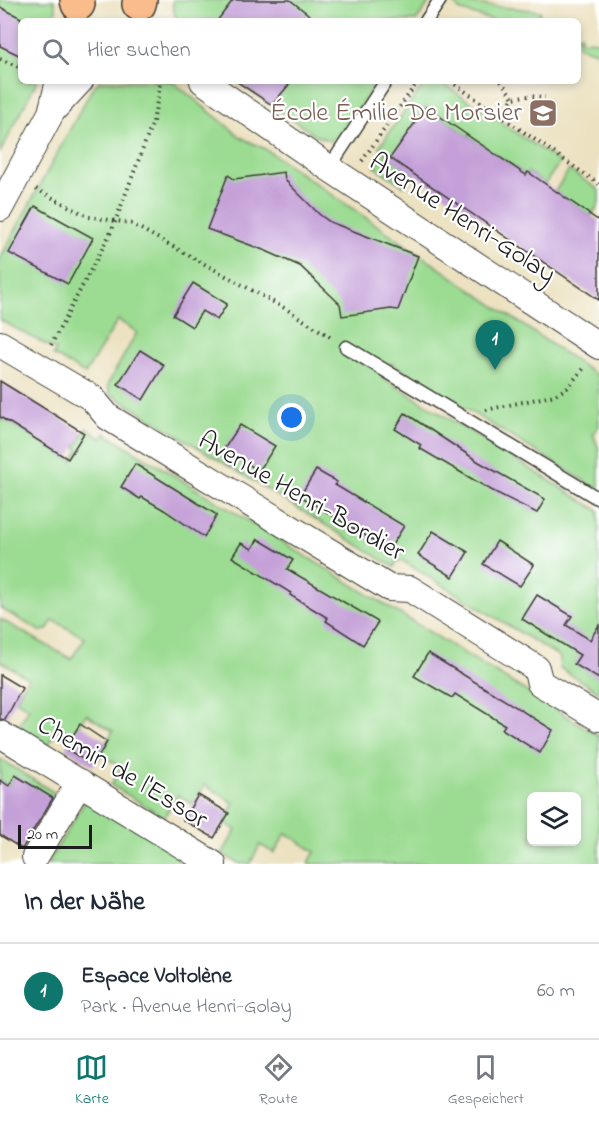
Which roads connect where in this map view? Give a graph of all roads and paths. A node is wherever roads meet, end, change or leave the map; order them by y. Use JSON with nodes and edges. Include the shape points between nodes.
{"nodes":[{"id":1,"x":440,"y":0,"type":"edge"},
{"id":2,"x":428,"y":18,"type":"edge"},
{"id":3,"x":0,"y":59,"type":"edge"},
{"id":4,"x":18,"y":67,"type":"edge"},
{"id":5,"x":58,"y":84,"type":"edge"},
{"id":6,"x":77,"y":84,"type":"edge"},
{"id":7,"x":160,"y":84,"type":"edge"},
{"id":8,"x":207,"y":84,"type":"edge"},
{"id":9,"x":384,"y":84,"type":"edge"},
{"id":10,"x":416,"y":84,"type":"edge"},
{"id":11,"x":454,"y":84,"type":"edge"},
{"id":12,"x":503,"y":84,"type":"edge"},
{"id":13,"x":545,"y":97,"type":"dead end"},
{"id":14,"x":513,"y":98,"type":"junction"},
{"id":15,"x":51,"y":113,"type":"junction"},
{"id":16,"x":500,"y":116,"type":"junction"},
{"id":17,"x":362,"y":162,"type":"dead end"},
{"id":18,"x":329,"y":168,"type":"junction"},
{"id":19,"x":599,"y":184,"type":"edge"},
{"id":20,"x":44,"y":193,"type":"dead end"},
{"id":21,"x":0,"y":208,"type":"edge"},
{"id":22,"x":115,"y":221,"type":"junction"},
{"id":23,"x":0,"y":344,"type":"edge"},
{"id":24,"x":346,"y":347,"type":"joint"},
{"id":25,"x":593,"y":355,"type":"edge"},
{"id":26,"x":39,"y":368,"type":"junction"},
{"id":27,"x":465,"y":418,"type":"junction"},
{"id":28,"x":599,"y":499,"type":"edge"},
{"id":29,"x":599,"y":718,"type":"edge"},
{"id":30,"x":0,"y":734,"type":"edge"},
{"id":31,"x":80,"y":782,"type":"junction"},
{"id":32,"x":35,"y":857,"type":"dead end"},
{"id":33,"x":213,"y":864,"type":"edge"}],
"edges":[{"from":1,"to":2,"type":"lane"},
{"from":3,"to":4,"type":"path"},
{"from":5,"to":15,"type":"street"},
{"from":6,"to":15,"type":"street"},
{"from":7,"to":22,"type":"path","via":[[153,122]]},
{"from":8,"to":18,"type":"street","name":"Avenue Henri-Golay"},
{"from":9,"to":18,"type":"lane"},
{"from":10,"to":17,"type":"path"},
{"from":11,"to":16,"type":"path"},
{"from":12,"to":14,"type":"path"},
{"from":13,"to":14,"type":"path"},
{"from":14,"to":16,"type":"path"},
{"from":15,"to":21,"type":"street"},
{"from":16,"to":19,"type":"path"},
{"from":18,"to":25,"type":"street","name":"Avenue Henri-Golay"},
{"from":20,"to":22,"type":"path","via":[[89,217]]},
{"from":22,"to":24,"type":"path","via":[[130,223],[286,309]]},
{"from":22,"to":26,"type":"path"},
{"from":23,"to":26,"type":"street","name":"Avenue Henri-Bordier"},
{"from":24,"to":27,"type":"lane"},
{"from":25,"to":27,"type":"path","via":[[567,388],[555,395]]},
{"from":26,"to":29,"type":"street","name":"Avenue Henri-Bordier","via":[[92,398],[108,417],[389,588],[410,589],[536,668],[540,683]]},
{"from":27,"to":28,"type":"lane"},
{"from":30,"to":31,"type":"street","name":"Chemin de l'Essor"},
{"from":31,"to":32,"type":"street"},
{"from":31,"to":33,"type":"street","name":"Chemin de l'Essor"}]}
